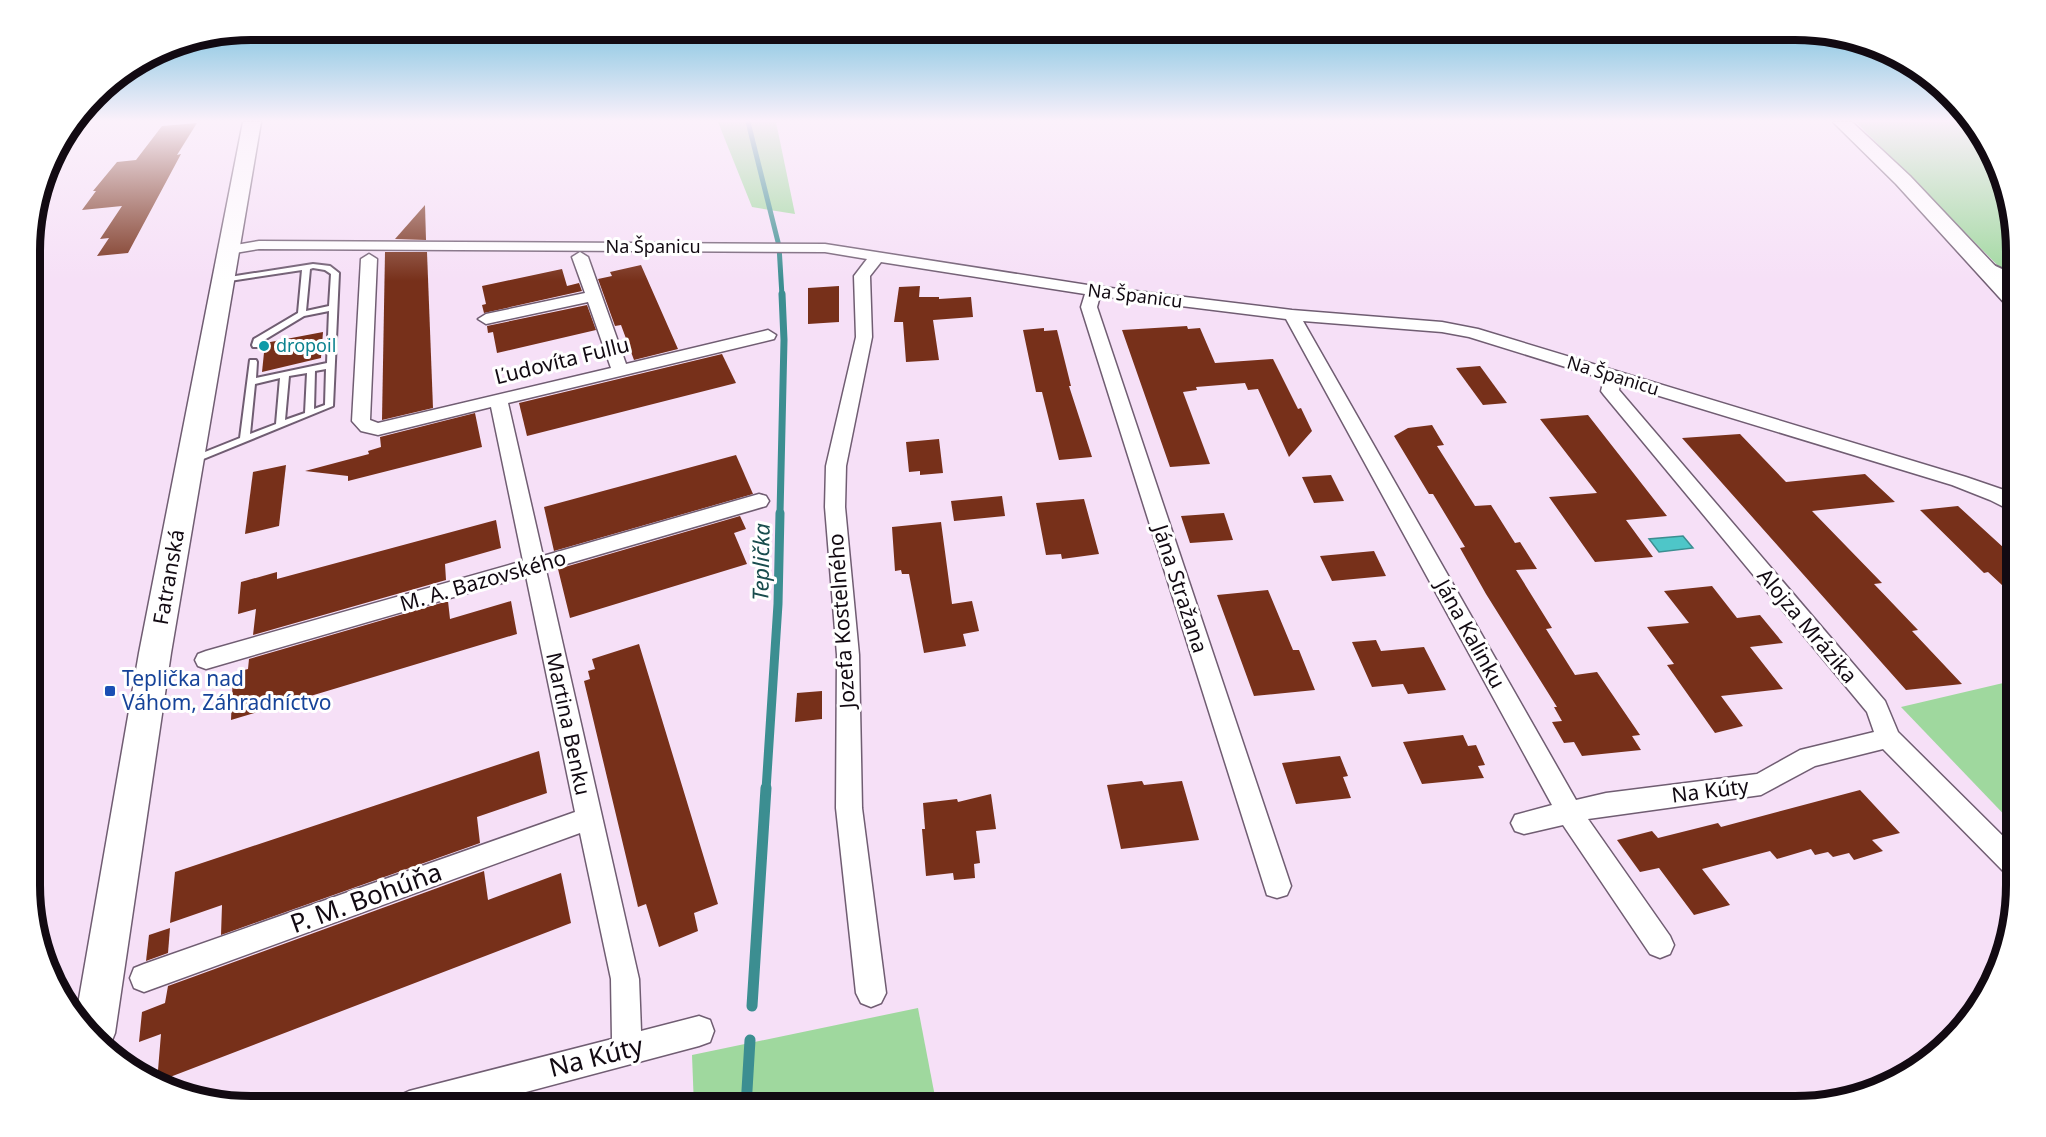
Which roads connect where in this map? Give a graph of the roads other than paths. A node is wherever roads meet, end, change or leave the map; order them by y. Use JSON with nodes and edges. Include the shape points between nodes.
{"nodes":[{"id":1,"x":242,"y":175,"type":"edge"},
{"id":2,"x":1898,"y":175,"type":"edge"},
{"id":3,"x":229,"y":250,"type":"junction"},
{"id":4,"x":580,"y":256,"type":"dead end"},
{"id":5,"x":878,"y":256,"type":"junction"},
{"id":6,"x":339,"y":258,"type":"dead end"},
{"id":7,"x":369,"y":259,"type":"junction"},
{"id":8,"x":403,"y":260,"type":"dead end"},
{"id":9,"x":1978,"y":261,"type":"junction"},
{"id":10,"x":306,"y":267,"type":"junction"},
{"id":11,"x":2005,"y":273,"type":"edge"},
{"id":12,"x":223,"y":280,"type":"junction"},
{"id":13,"x":2005,"y":290,"type":"edge"},
{"id":14,"x":1094,"y":291,"type":"junction"},
{"id":15,"x":594,"y":296,"type":"junction"},
{"id":16,"x":334,"y":308,"type":"junction"},
{"id":17,"x":302,"y":314,"type":"junction"},
{"id":18,"x":1292,"y":315,"type":"junction"},
{"id":19,"x":486,"y":320,"type":"dead end"},
{"id":20,"x":768,"y":335,"type":"dead end"},
{"id":21,"x":256,"y":345,"type":"dead end"},
{"id":22,"x":253,"y":362,"type":"dead end"},
{"id":23,"x":331,"y":365,"type":"junction"},
{"id":24,"x":311,"y":369,"type":"junction"},
{"id":25,"x":620,"y":370,"type":"junction"},
{"id":26,"x":285,"y":375,"type":"junction"},
{"id":27,"x":1613,"y":376,"type":"junction"},
{"id":28,"x":251,"y":382,"type":"junction"},
{"id":29,"x":498,"y":400,"type":"junction"},
{"id":30,"x":309,"y":413,"type":"junction"},
{"id":31,"x":280,"y":425,"type":"junction"},
{"id":32,"x":245,"y":439,"type":"junction"},
{"id":33,"x":190,"y":461,"type":"junction"},
{"id":34,"x":2005,"y":500,"type":"edge"},
{"id":35,"x":759,"y":501,"type":"dead end"},
{"id":36,"x":534,"y":567,"type":"junction"},
{"id":37,"x":206,"y":660,"type":"dead end"},
{"id":38,"x":1888,"y":738,"type":"junction"},
{"id":39,"x":1569,"y":813,"type":"junction"},
{"id":40,"x":589,"y":818,"type":"junction"},
{"id":41,"x":1524,"y":823,"type":"dead end"},
{"id":42,"x":2006,"y":857,"type":"edge"},
{"id":43,"x":1277,"y":886,"type":"dead end"},
{"id":44,"x":1660,"y":945,"type":"dead end"},
{"id":45,"x":144,"y":978,"type":"dead end"},
{"id":46,"x":871,"y":993,"type":"dead end"},
{"id":47,"x":95,"y":1027,"type":"edge"},
{"id":48,"x":699,"y":1030,"type":"dead end"},
{"id":49,"x":627,"y":1049,"type":"junction"},
{"id":50,"x":492,"y":1095,"type":"edge"}],
"edges":[{"from":1,"to":3,"type":"main road","name":"Fatranská"},
{"from":2,"to":9,"type":"main road"},
{"from":3,"to":5,"type":"street","name":"Na Španicu","via":[[259,245],[790,247]]},
{"from":3,"to":12,"type":"main road","name":"Fatranská"},
{"from":4,"to":15,"type":"street"},
{"from":5,"to":14,"type":"street","name":"Na Španicu"},
{"from":5,"to":46,"type":"street","name":"Jozefa Kostelného","via":[[862,276],[864,337],[836,466],[835,507],[848,655],[849,808]]},
{"from":6,"to":7,"type":"street"},
{"from":7,"to":8,"type":"street"},
{"from":7,"to":29,"type":"street","name":"Ľudovíta Fullu","via":[[361,421],[378,429]]},
{"from":9,"to":11,"type":"lane"},
{"from":9,"to":13,"type":"main road"},
{"from":10,"to":12,"type":"lane"},
{"from":10,"to":16,"type":"lane","via":[[327,268],[336,273]]},
{"from":10,"to":17,"type":"lane"},
{"from":12,"to":33,"type":"main road","name":"Fatranská"},
{"from":14,"to":18,"type":"street","name":"Na Španicu"},
{"from":14,"to":43,"type":"street","name":"Jána Stražana","via":[[1089,307]]},
{"from":15,"to":19,"type":"street"},
{"from":15,"to":25,"type":"street"},
{"from":16,"to":17,"type":"lane"},
{"from":16,"to":23,"type":"lane"},
{"from":17,"to":21,"type":"lane"},
{"from":18,"to":27,"type":"street","name":"Na Španicu","via":[[1442,327]]},
{"from":18,"to":39,"type":"street","name":"Jána Kalinku"},
{"from":20,"to":25,"type":"street","name":"Ľudovíta Fullu"},
{"from":22,"to":28,"type":"lane"},
{"from":23,"to":24,"type":"lane"},
{"from":23,"to":30,"type":"lane","via":[[329,406]]},
{"from":24,"to":26,"type":"lane"},
{"from":24,"to":30,"type":"lane"},
{"from":25,"to":29,"type":"street","name":"Ľudovíta Fullu"},
{"from":26,"to":28,"type":"lane"},
{"from":26,"to":31,"type":"lane"},
{"from":27,"to":34,"type":"street","name":"Na Španicu","via":[[1959,481]]},
{"from":27,"to":38,"type":"street","name":"Alojza Mrázika","via":[[1610,391],[1877,708]]},
{"from":28,"to":32,"type":"lane"},
{"from":29,"to":36,"type":"street","name":"Martina Benku"},
{"from":30,"to":31,"type":"lane"},
{"from":31,"to":32,"type":"lane"},
{"from":32,"to":33,"type":"lane"},
{"from":33,"to":47,"type":"main road","name":"Fatranská"},
{"from":35,"to":36,"type":"street","name":"M. A. Bazovského"},
{"from":36,"to":37,"type":"street","name":"M. A. Bazovského"},
{"from":36,"to":40,"type":"street","name":"Martina Benku"},
{"from":38,"to":39,"type":"street","name":"Na Kúty","via":[[1809,757],[1761,784],[1606,804]]},
{"from":38,"to":42,"type":"street","name":"Alojza Mrázika"},
{"from":39,"to":41,"type":"street","name":"Na Kúty"},
{"from":39,"to":44,"type":"street","name":"Jána Kalinku"},
{"from":40,"to":45,"type":"street","name":"P. M. Bohúňa"},
{"from":40,"to":49,"type":"street","name":"Martina Benku","via":[[625,979]]},
{"from":48,"to":49,"type":"street","name":"Na Kúty"},
{"from":49,"to":50,"type":"street","name":"Na Kúty"}]}
